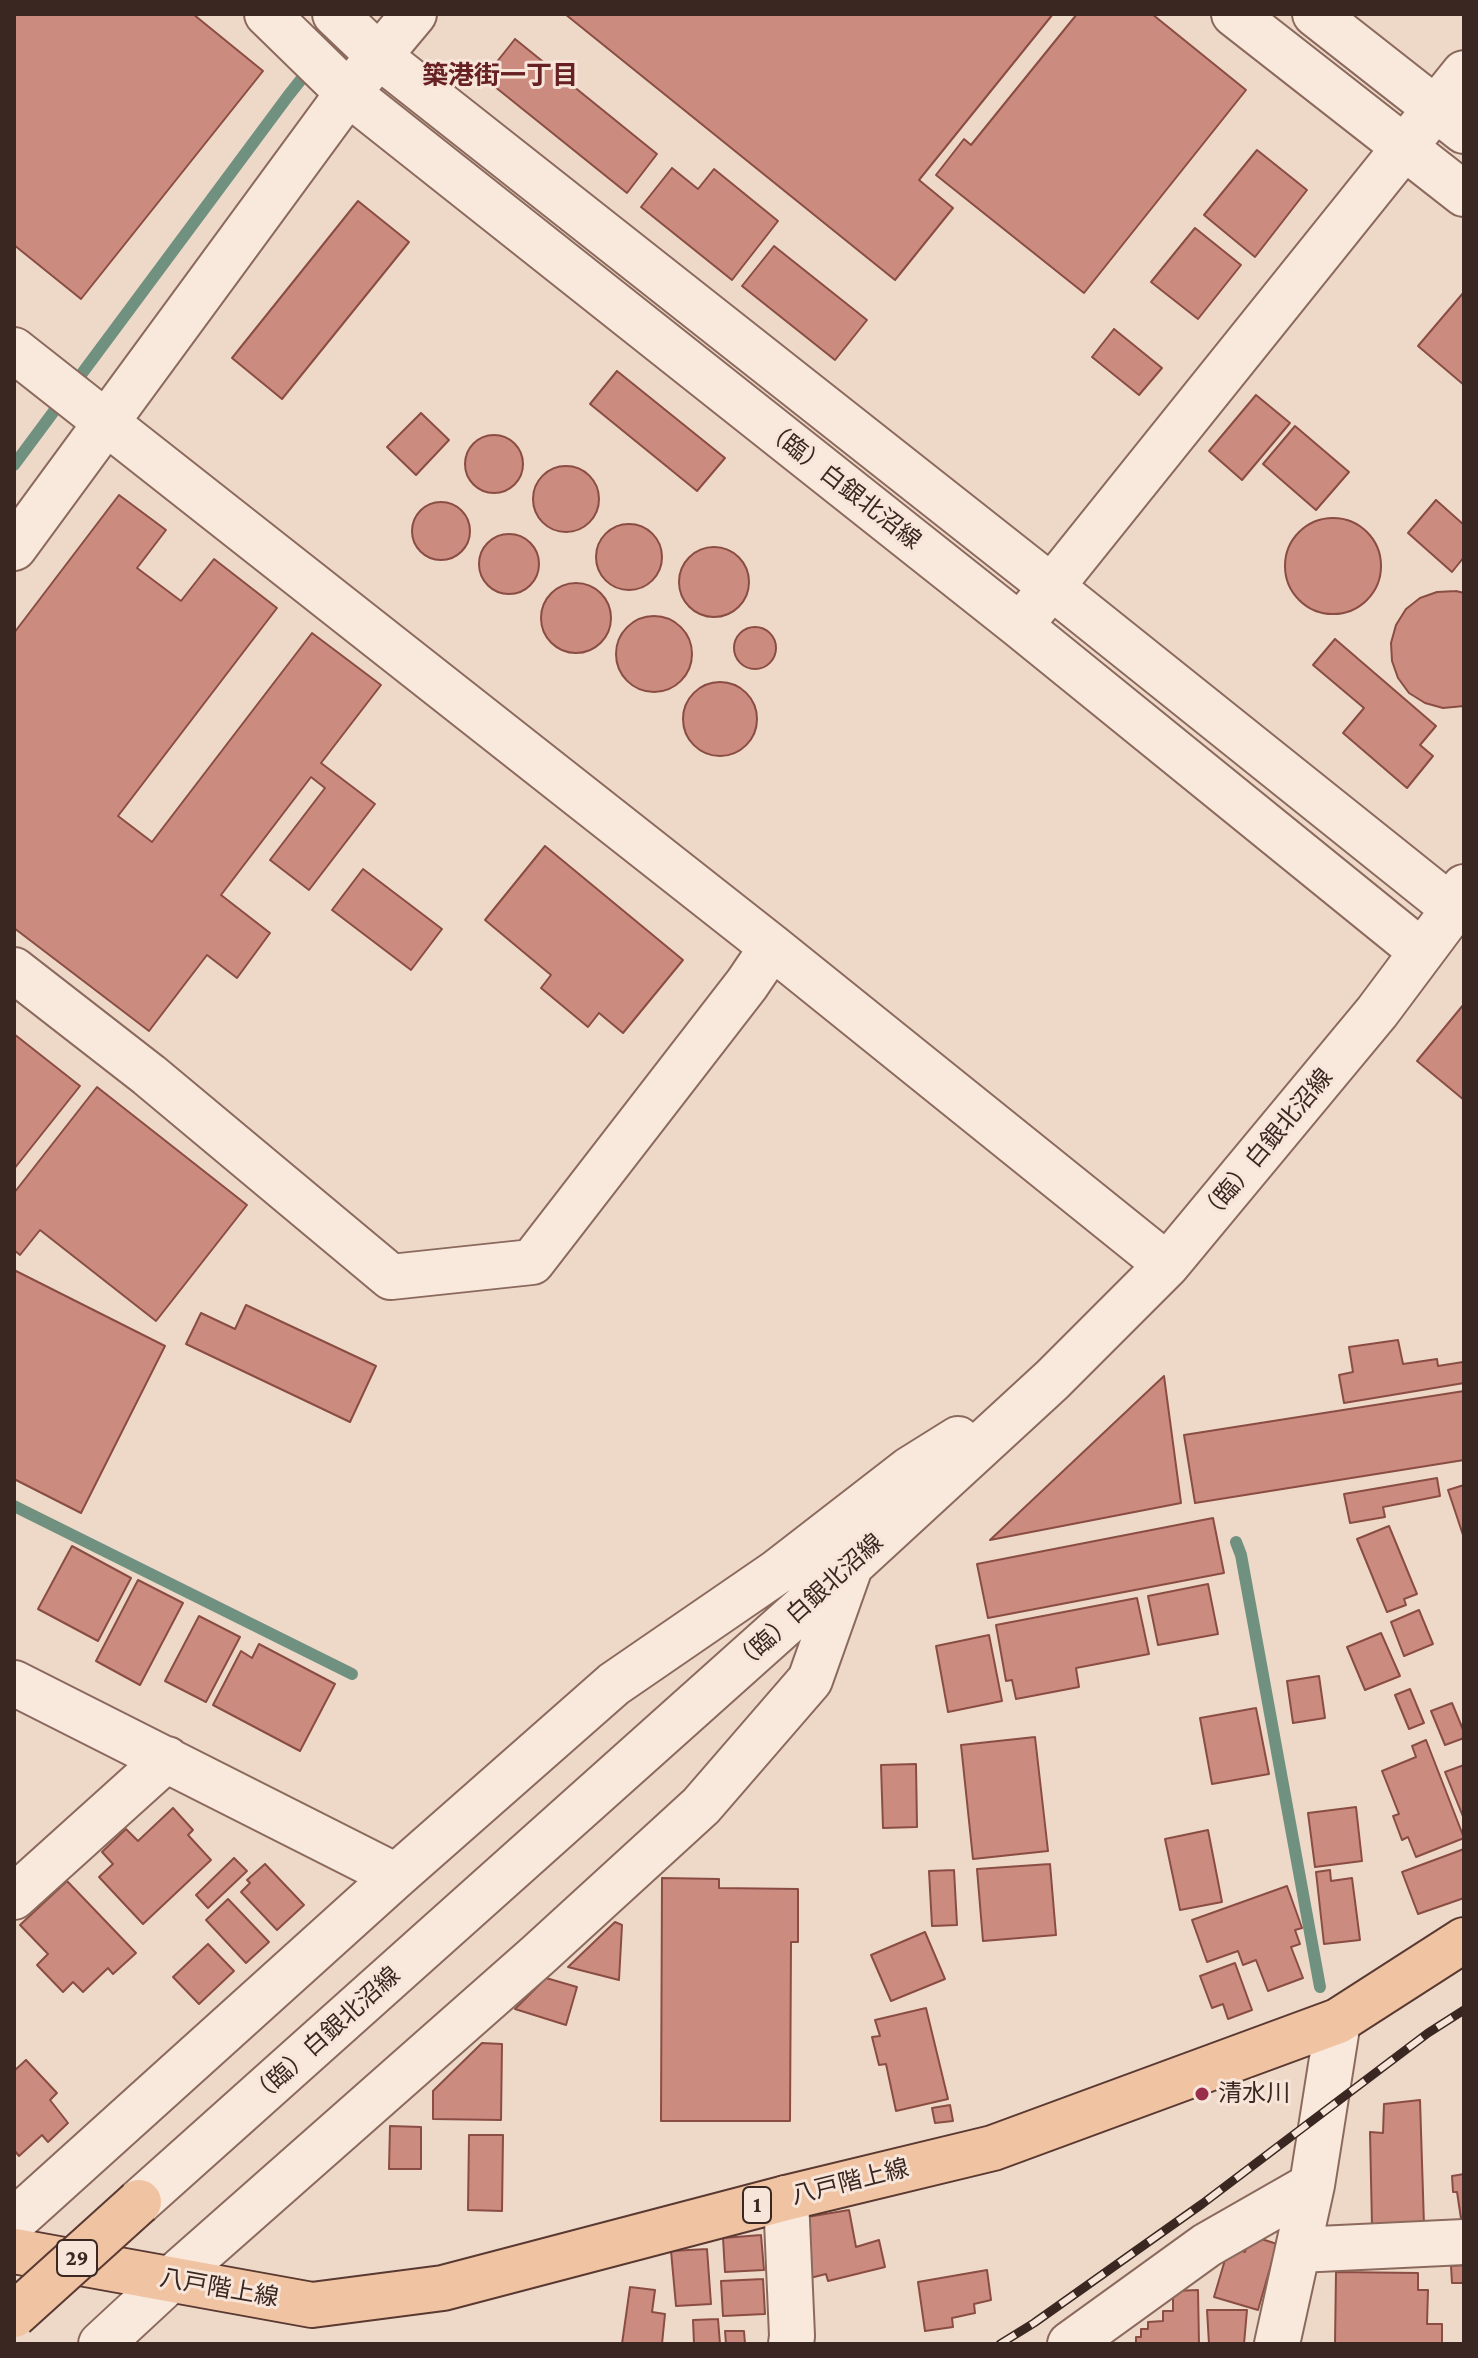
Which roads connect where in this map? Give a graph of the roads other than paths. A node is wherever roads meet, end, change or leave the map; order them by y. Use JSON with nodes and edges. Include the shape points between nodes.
{"nodes":[{"id":1,"x":267,"y":14,"type":"edge"},
{"id":2,"x":335,"y":14,"type":"edge"},
{"id":3,"x":414,"y":14,"type":"edge"},
{"id":4,"x":1234,"y":14,"type":"edge"},
{"id":5,"x":1315,"y":14,"type":"edge"},
{"id":6,"x":380,"y":57,"type":"junction"},
{"id":7,"x":1464,"y":73,"type":"edge"},
{"id":8,"x":348,"y":93,"type":"junction"},
{"id":9,"x":1450,"y":120,"type":"edge"},
{"id":10,"x":1405,"y":148,"type":"junction"},
{"id":11,"x":1464,"y":194,"type":"edge"},
{"id":12,"x":14,"y":350,"type":"edge"},
{"id":13,"x":107,"y":422,"type":"junction"},
{"id":14,"x":14,"y":548,"type":"edge"},
{"id":15,"x":1053,"y":588,"type":"junction"},
{"id":16,"x":1019,"y":625,"type":"junction"},
{"id":17,"x":1461,"y":899,"type":"edge"},
{"id":18,"x":772,"y":947,"type":"junction"},
{"id":19,"x":1422,"y":952,"type":"junction"},
{"id":20,"x":14,"y":970,"type":"edge"},
{"id":21,"x":1167,"y":1265,"type":"junction"},
{"id":22,"x":1052,"y":1380,"type":"junction"},
{"id":23,"x":851,"y":1565,"type":"junction"},
{"id":24,"x":14,"y":1683,"type":"edge"},
{"id":25,"x":167,"y":1759,"type":"junction"},
{"id":26,"x":396,"y":1876,"type":"junction"},
{"id":27,"x":14,"y":1897,"type":"edge"},
{"id":28,"x":1464,"y":1940,"type":"edge"},
{"id":29,"x":1338,"y":2021,"type":"junction"},
{"id":30,"x":1315,"y":2168,"type":"junction"},
{"id":31,"x":786,"y":2198,"type":"junction"},
{"id":32,"x":139,"y":2202,"type":"joint"},
{"id":33,"x":14,"y":2221,"type":"edge"},
{"id":34,"x":1464,"y":2242,"type":"edge"},
{"id":35,"x":1298,"y":2250,"type":"junction"},
{"id":36,"x":14,"y":2251,"type":"edge"},
{"id":37,"x":170,"y":2280,"type":"junction"},
{"id":38,"x":14,"y":2315,"type":"edge"},
{"id":39,"x":101,"y":2344,"type":"edge"},
{"id":40,"x":791,"y":2344,"type":"edge"},
{"id":41,"x":1070,"y":2344,"type":"edge"},
{"id":42,"x":1277,"y":2344,"type":"edge"}],
"edges":[{"from":1,"to":8,"type":"street","name":"（臨）白銀北沼線"},
{"from":2,"to":6,"type":"street","name":"（臨）白銀北沼線"},
{"from":3,"to":6,"type":"street"},
{"from":4,"to":10,"type":"street"},
{"from":5,"to":9,"type":"street"},
{"from":6,"to":8,"type":"street"},
{"from":6,"to":15,"type":"street","name":"（臨）白銀北沼線"},
{"from":7,"to":9,"type":"street"},
{"from":8,"to":13,"type":"street"},
{"from":8,"to":16,"type":"street","name":"（臨）白銀北沼線"},
{"from":9,"to":10,"type":"street"},
{"from":10,"to":11,"type":"street"},
{"from":10,"to":15,"type":"street"},
{"from":12,"to":13,"type":"street"},
{"from":13,"to":14,"type":"street"},
{"from":13,"to":18,"type":"street"},
{"from":15,"to":16,"type":"street"},
{"from":15,"to":17,"type":"street","name":"（臨）白銀北沼線"},
{"from":16,"to":19,"type":"street","name":"（臨）白銀北沼線"},
{"from":17,"to":19,"type":"street","name":"（臨）白銀北沼線"},
{"from":18,"to":20,"type":"street","via":[[532,1262],[391,1277]]},
{"from":18,"to":21,"type":"street"},
{"from":19,"to":21,"type":"street","name":"（臨）白銀北沼線"},
{"from":21,"to":22,"type":"street","name":"（臨）白銀北沼線"},
{"from":22,"to":23,"type":"street","name":"（臨）白銀北沼線"},
{"from":22,"to":26,"type":"street","via":[[910,1469],[777,1572],[614,1684]]},
{"from":23,"to":32,"type":"street","name":"（臨）白銀北沼線"},
{"from":23,"to":37,"type":"street","via":[[810,1680],[701,1806]]},
{"from":24,"to":25,"type":"street"},
{"from":25,"to":26,"type":"street"},
{"from":25,"to":27,"type":"street"},
{"from":26,"to":33,"type":"street"},
{"from":28,"to":29,"type":"main road","name":"八戸階上線","number":"1"},
{"from":29,"to":30,"type":"street"},
{"from":29,"to":31,"type":"main road","name":"八戸階上線","number":"1","via":[[993,2148]]},
{"from":30,"to":35,"type":"street"},
{"from":30,"to":41,"type":"street"},
{"from":31,"to":37,"type":"main road","name":"八戸階上線","number":"1","via":[[428,2290],[312,2305]]},
{"from":31,"to":40,"type":"street"},
{"from":32,"to":38,"type":"main road","number":"29","bridge":true},
{"from":34,"to":35,"type":"street"},
{"from":35,"to":42,"type":"street"},
{"from":36,"to":37,"type":"main road","name":"八戸階上線","number":"1"},
{"from":37,"to":39,"type":"street"}]}
